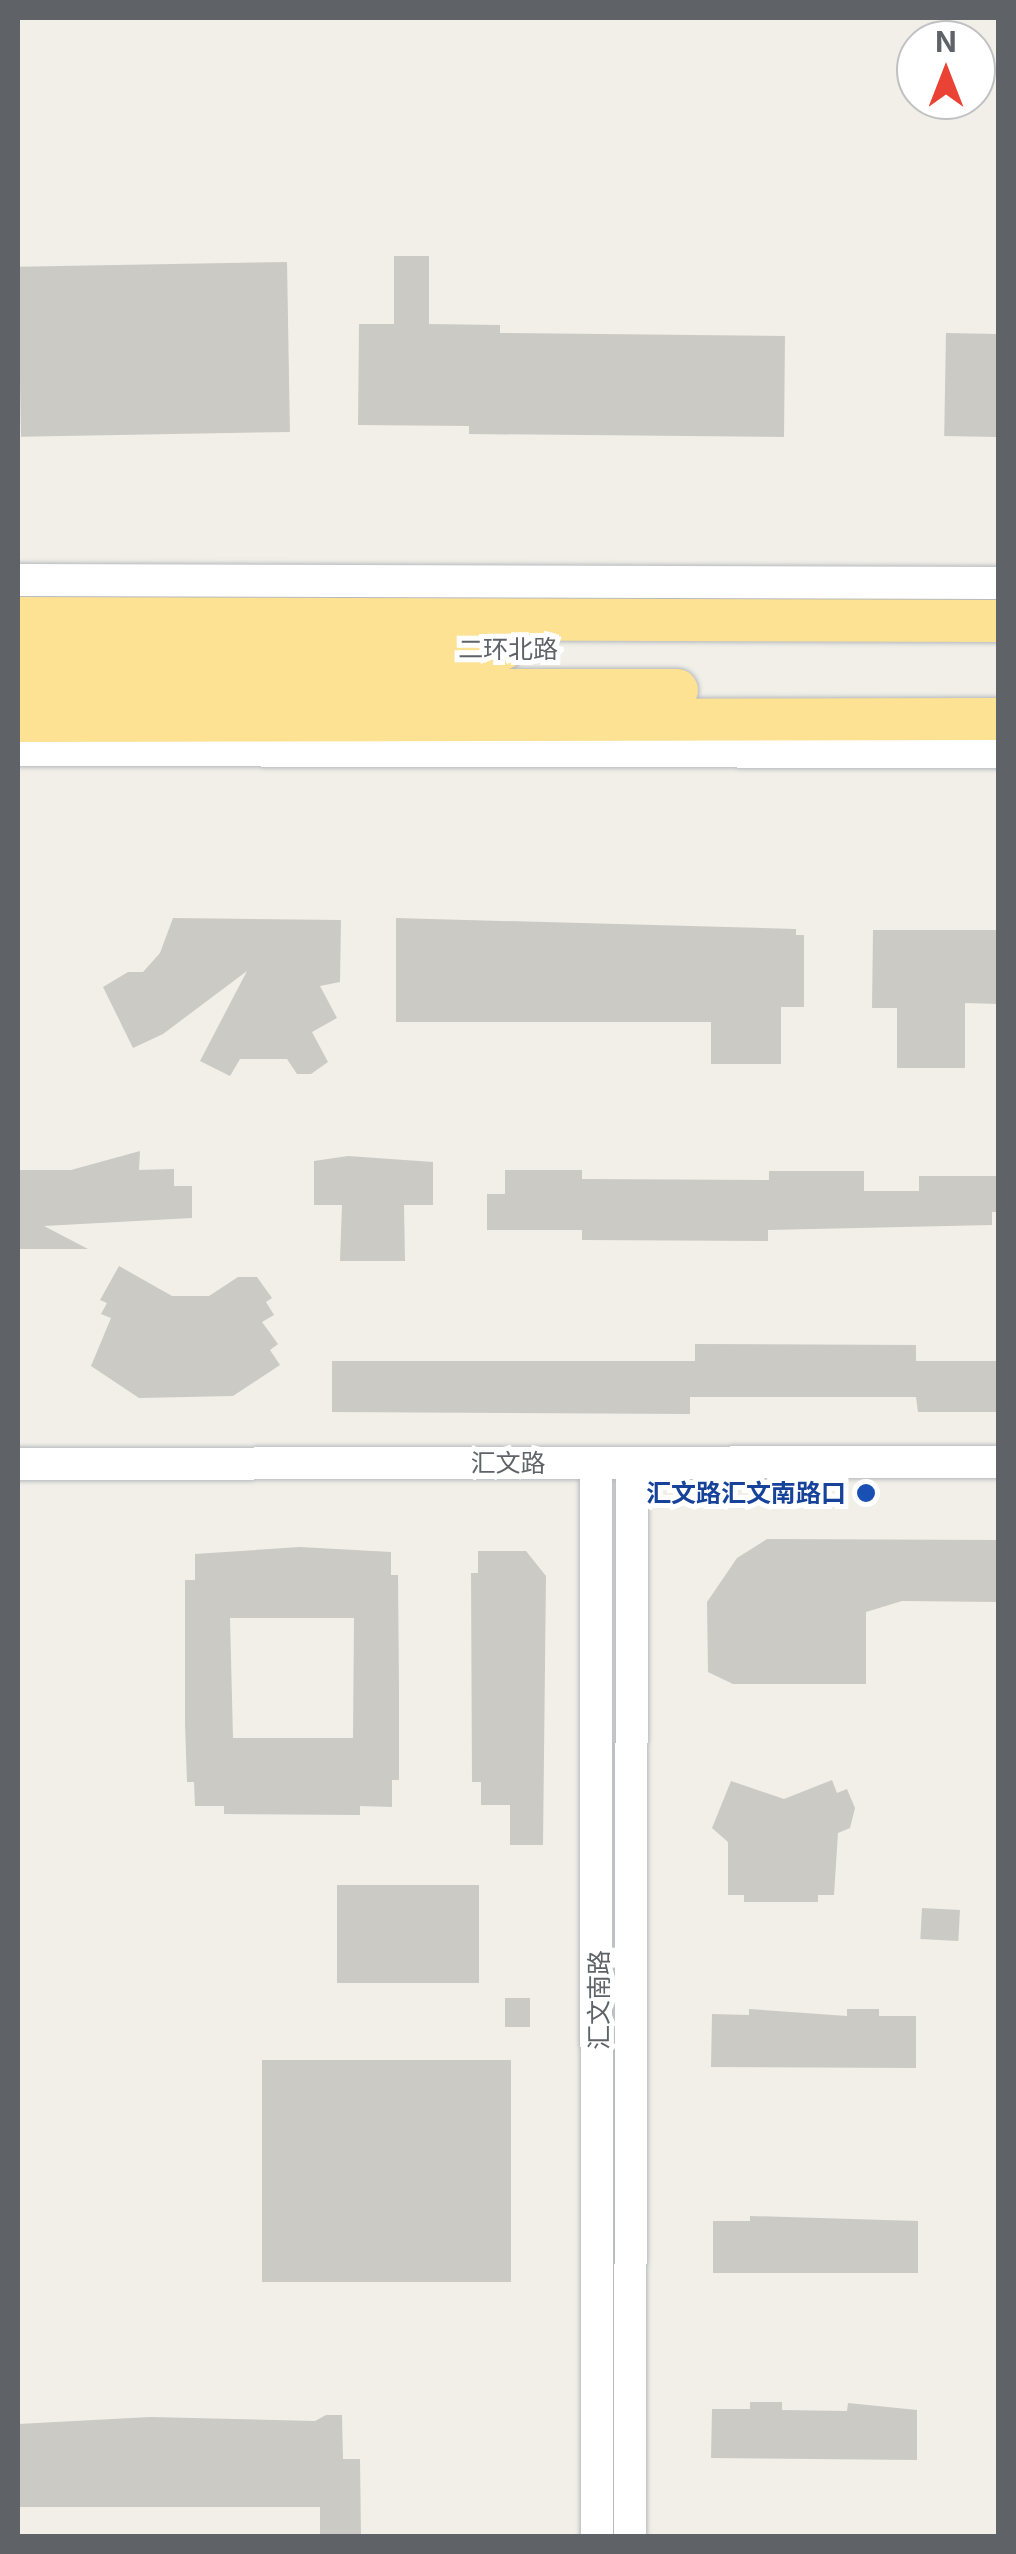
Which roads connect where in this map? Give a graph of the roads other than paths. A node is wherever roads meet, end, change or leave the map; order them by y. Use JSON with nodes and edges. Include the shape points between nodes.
{"nodes":[{"id":1,"x":18,"y":580,"type":"edge"},
{"id":2,"x":998,"y":583,"type":"edge"},
{"id":3,"x":998,"y":621,"type":"edge"},
{"id":4,"x":998,"y":649,"type":"edge"},
{"id":5,"x":19,"y":650,"type":"edge"},
{"id":6,"x":228,"y":690,"type":"junction"},
{"id":7,"x":998,"y":690,"type":"edge"},
{"id":8,"x":998,"y":719,"type":"edge"},
{"id":9,"x":408,"y":720,"type":"junction"},
{"id":10,"x":18,"y":721,"type":"edge"},
{"id":11,"x":18,"y":750,"type":"edge"},
{"id":12,"x":998,"y":752,"type":"edge"},
{"id":13,"x":596,"y":1462,"type":"junction"},
{"id":14,"x":632,"y":1462,"type":"junction"},
{"id":15,"x":998,"y":1462,"type":"edge"},
{"id":16,"x":18,"y":1464,"type":"edge"},
{"id":17,"x":598,"y":2536,"type":"edge"},
{"id":18,"x":630,"y":2536,"type":"edge"}],
"edges":[{"from":1,"to":2,"type":"street"},
{"from":3,"to":5,"type":"highway"},
{"from":4,"to":5,"type":"highway","name":"二环北路"},
{"from":5,"to":6,"type":"highway","name":"二环北路"},
{"from":6,"to":7,"type":"highway","name":"二环北路"},
{"from":6,"to":9,"type":"highway"},
{"from":8,"to":9,"type":"highway"},
{"from":9,"to":10,"type":"highway"},
{"from":11,"to":12,"type":"street"},
{"from":13,"to":14,"type":"street","name":"汇文路"},
{"from":13,"to":16,"type":"street","name":"汇文路"},
{"from":13,"to":17,"type":"street","name":"汇文南路"},
{"from":14,"to":15,"type":"street","name":"汇文路"},
{"from":14,"to":18,"type":"street","name":"汇文南路"}]}
